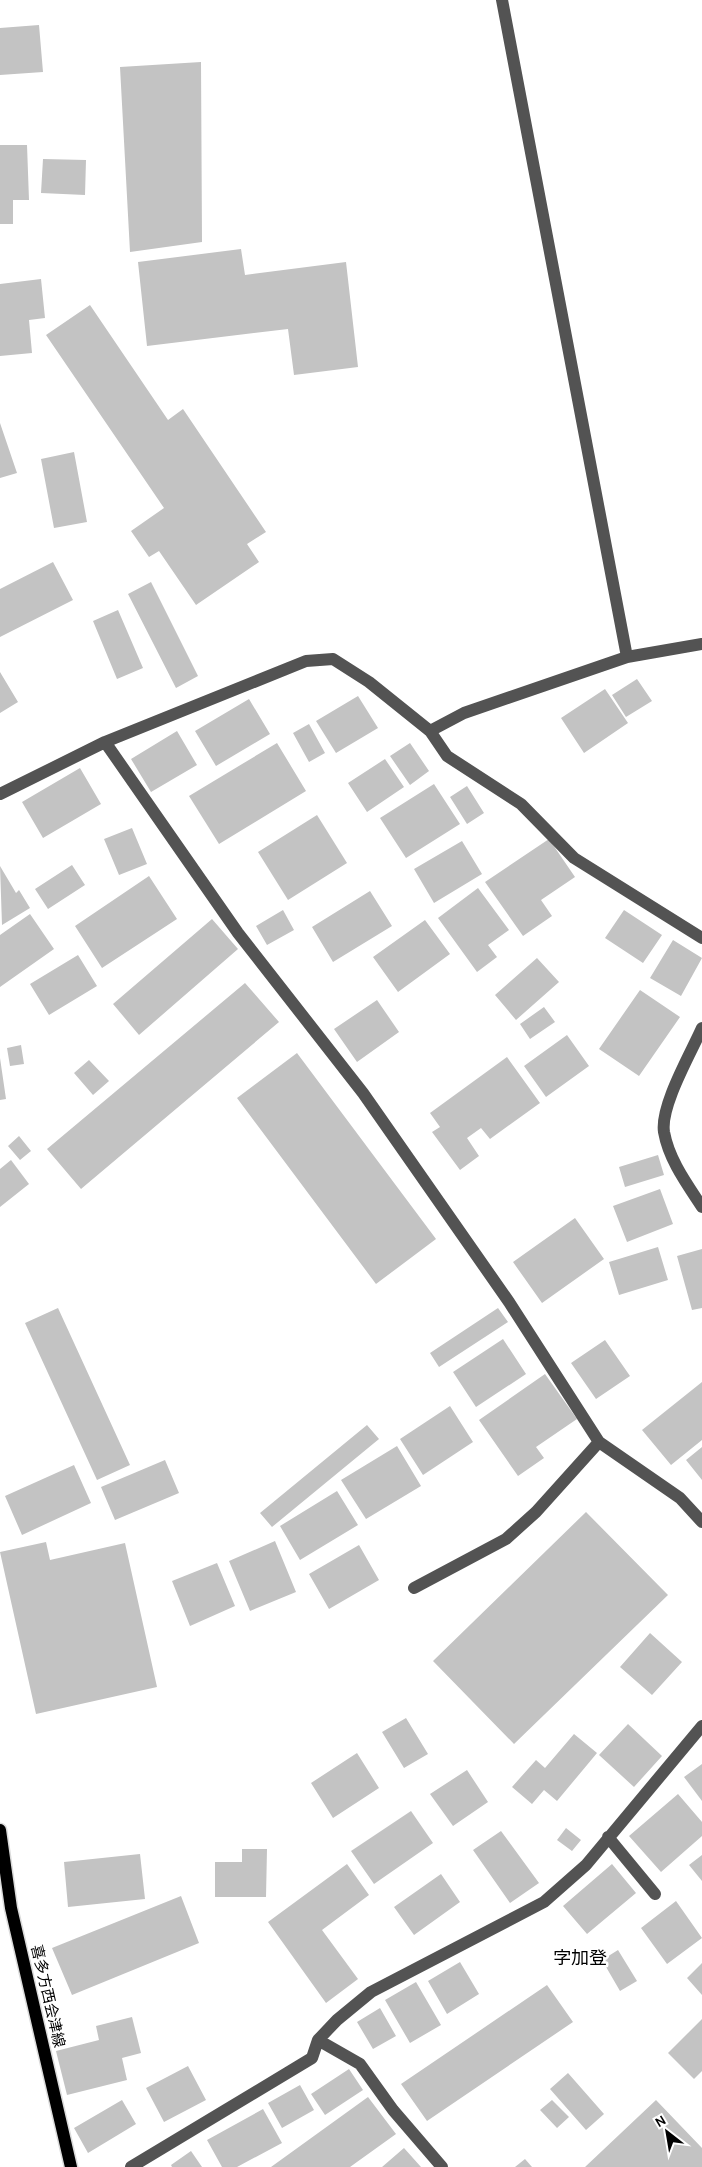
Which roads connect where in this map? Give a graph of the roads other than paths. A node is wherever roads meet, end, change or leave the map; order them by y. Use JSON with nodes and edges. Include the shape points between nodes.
{"nodes":[{"id":1,"x":502,"y":0,"type":"edge"},
{"id":2,"x":702,"y":644,"type":"edge"},
{"id":3,"x":627,"y":657,"type":"junction"},
{"id":4,"x":430,"y":731,"type":"junction"},
{"id":5,"x":105,"y":742,"type":"junction"},
{"id":6,"x":0,"y":794,"type":"edge"},
{"id":7,"x":702,"y":938,"type":"edge"},
{"id":8,"x":702,"y":1028,"type":"edge"},
{"id":9,"x":702,"y":1207,"type":"edge"},
{"id":10,"x":599,"y":1442,"type":"junction"},
{"id":11,"x":702,"y":1522,"type":"edge"},
{"id":12,"x":414,"y":1588,"type":"dead end"},
{"id":13,"x":702,"y":1726,"type":"edge"},
{"id":14,"x":0,"y":1830,"type":"edge"},
{"id":15,"x":608,"y":1837,"type":"junction"},
{"id":16,"x":655,"y":1894,"type":"dead end"},
{"id":17,"x":318,"y":2040,"type":"junction"},
{"id":18,"x":71,"y":2167,"type":"edge"},
{"id":19,"x":131,"y":2167,"type":"edge"},
{"id":20,"x":442,"y":2167,"type":"edge"}],
"edges":[{"from":1,"to":3,"type":"street"},
{"from":2,"to":3,"type":"street"},
{"from":3,"to":4,"type":"street","via":[[464,713]]},
{"from":4,"to":5,"type":"street","via":[[369,682],[333,659],[306,661]]},
{"from":4,"to":7,"type":"street","via":[[447,756],[522,804],[574,858]]},
{"from":5,"to":6,"type":"street"},
{"from":5,"to":10,"type":"street","via":[[238,933],[363,1093],[509,1302]]},
{"from":8,"to":9,"type":"street","via":[[669,1098],[664,1131],[679,1172]]},
{"from":10,"to":11,"type":"street","via":[[680,1498]]},
{"from":10,"to":12,"type":"street","via":[[536,1512],[506,1538]]},
{"from":13,"to":15,"type":"street"},
{"from":14,"to":18,"type":"main road","name":"喜多方西会津線","via":[[11,1908]]},
{"from":15,"to":16,"type":"street"},
{"from":15,"to":17,"type":"street","via":[[586,1865],[544,1902],[371,1992]]},
{"from":17,"to":19,"type":"street","via":[[312,2058]]},
{"from":17,"to":20,"type":"street","via":[[360,2064],[393,2110]]}]}
